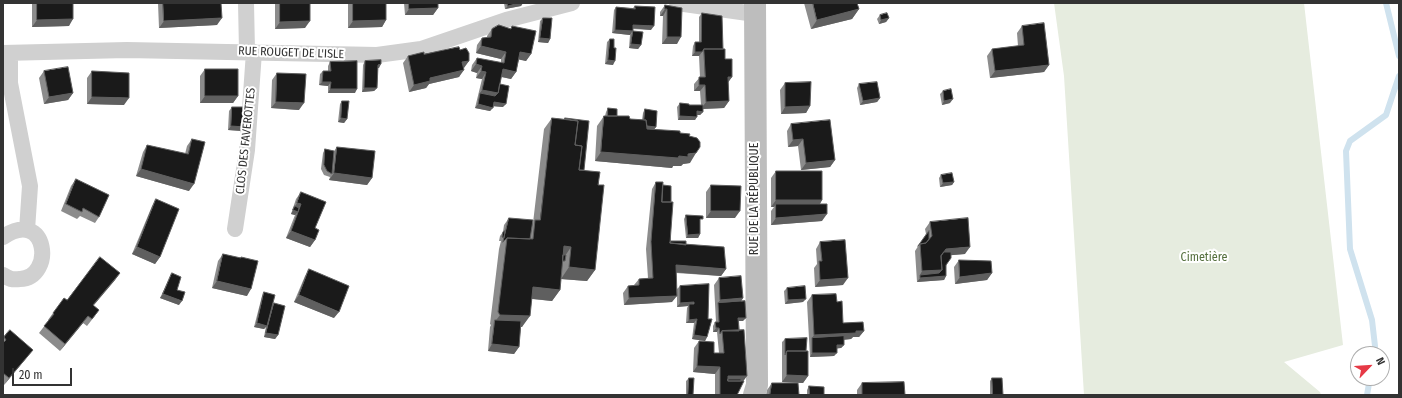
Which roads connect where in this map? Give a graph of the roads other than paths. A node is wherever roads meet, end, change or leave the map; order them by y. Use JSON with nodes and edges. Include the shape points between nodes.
{"nodes":[{"id":1,"x":246,"y":3,"type":"edge"},
{"id":2,"x":572,"y":3,"type":"edge"},
{"id":3,"x":677,"y":3,"type":"edge"},
{"id":4,"x":755,"y":9,"type":"edge"},
{"id":5,"x":250,"y":51,"type":"junction"},
{"id":6,"x":6,"y":53,"type":"edge"},
{"id":7,"x":235,"y":229,"type":"dead end"},
{"id":8,"x":27,"y":230,"type":"junction"},
{"id":9,"x":3,"y":237,"type":"edge"},
{"id":10,"x":3,"y":275,"type":"edge"},
{"id":11,"x":754,"y":395,"type":"edge"}],
"edges":[{"from":1,"to":5,"type":"street","name":"CLOS DES FAVEROTTES"},
{"from":2,"to":5,"type":"street","name":"RUE ROUGET DE L'ISLE","via":[[506,20],[421,49],[377,55]]},
{"from":3,"to":4,"type":"street"},
{"from":4,"to":11,"type":"street","name":"RUE DE LA RÉPUBLIQUE","via":[[757,385]]},
{"from":5,"to":6,"type":"street","name":"RUE ROUGET DE L'ISLE","via":[[127,50]]},
{"from":5,"to":7,"type":"street","name":"CLOS DES FAVEROTTES","via":[[247,150]]},
{"from":6,"to":8,"type":"street","via":[[30,186]]},
{"from":8,"to":9,"type":"street","via":[[15,230]]},
{"from":8,"to":10,"type":"street","via":[[36,234],[41,241],[43,252],[40,263],[34,273],[24,279],[10,280]]}]}
